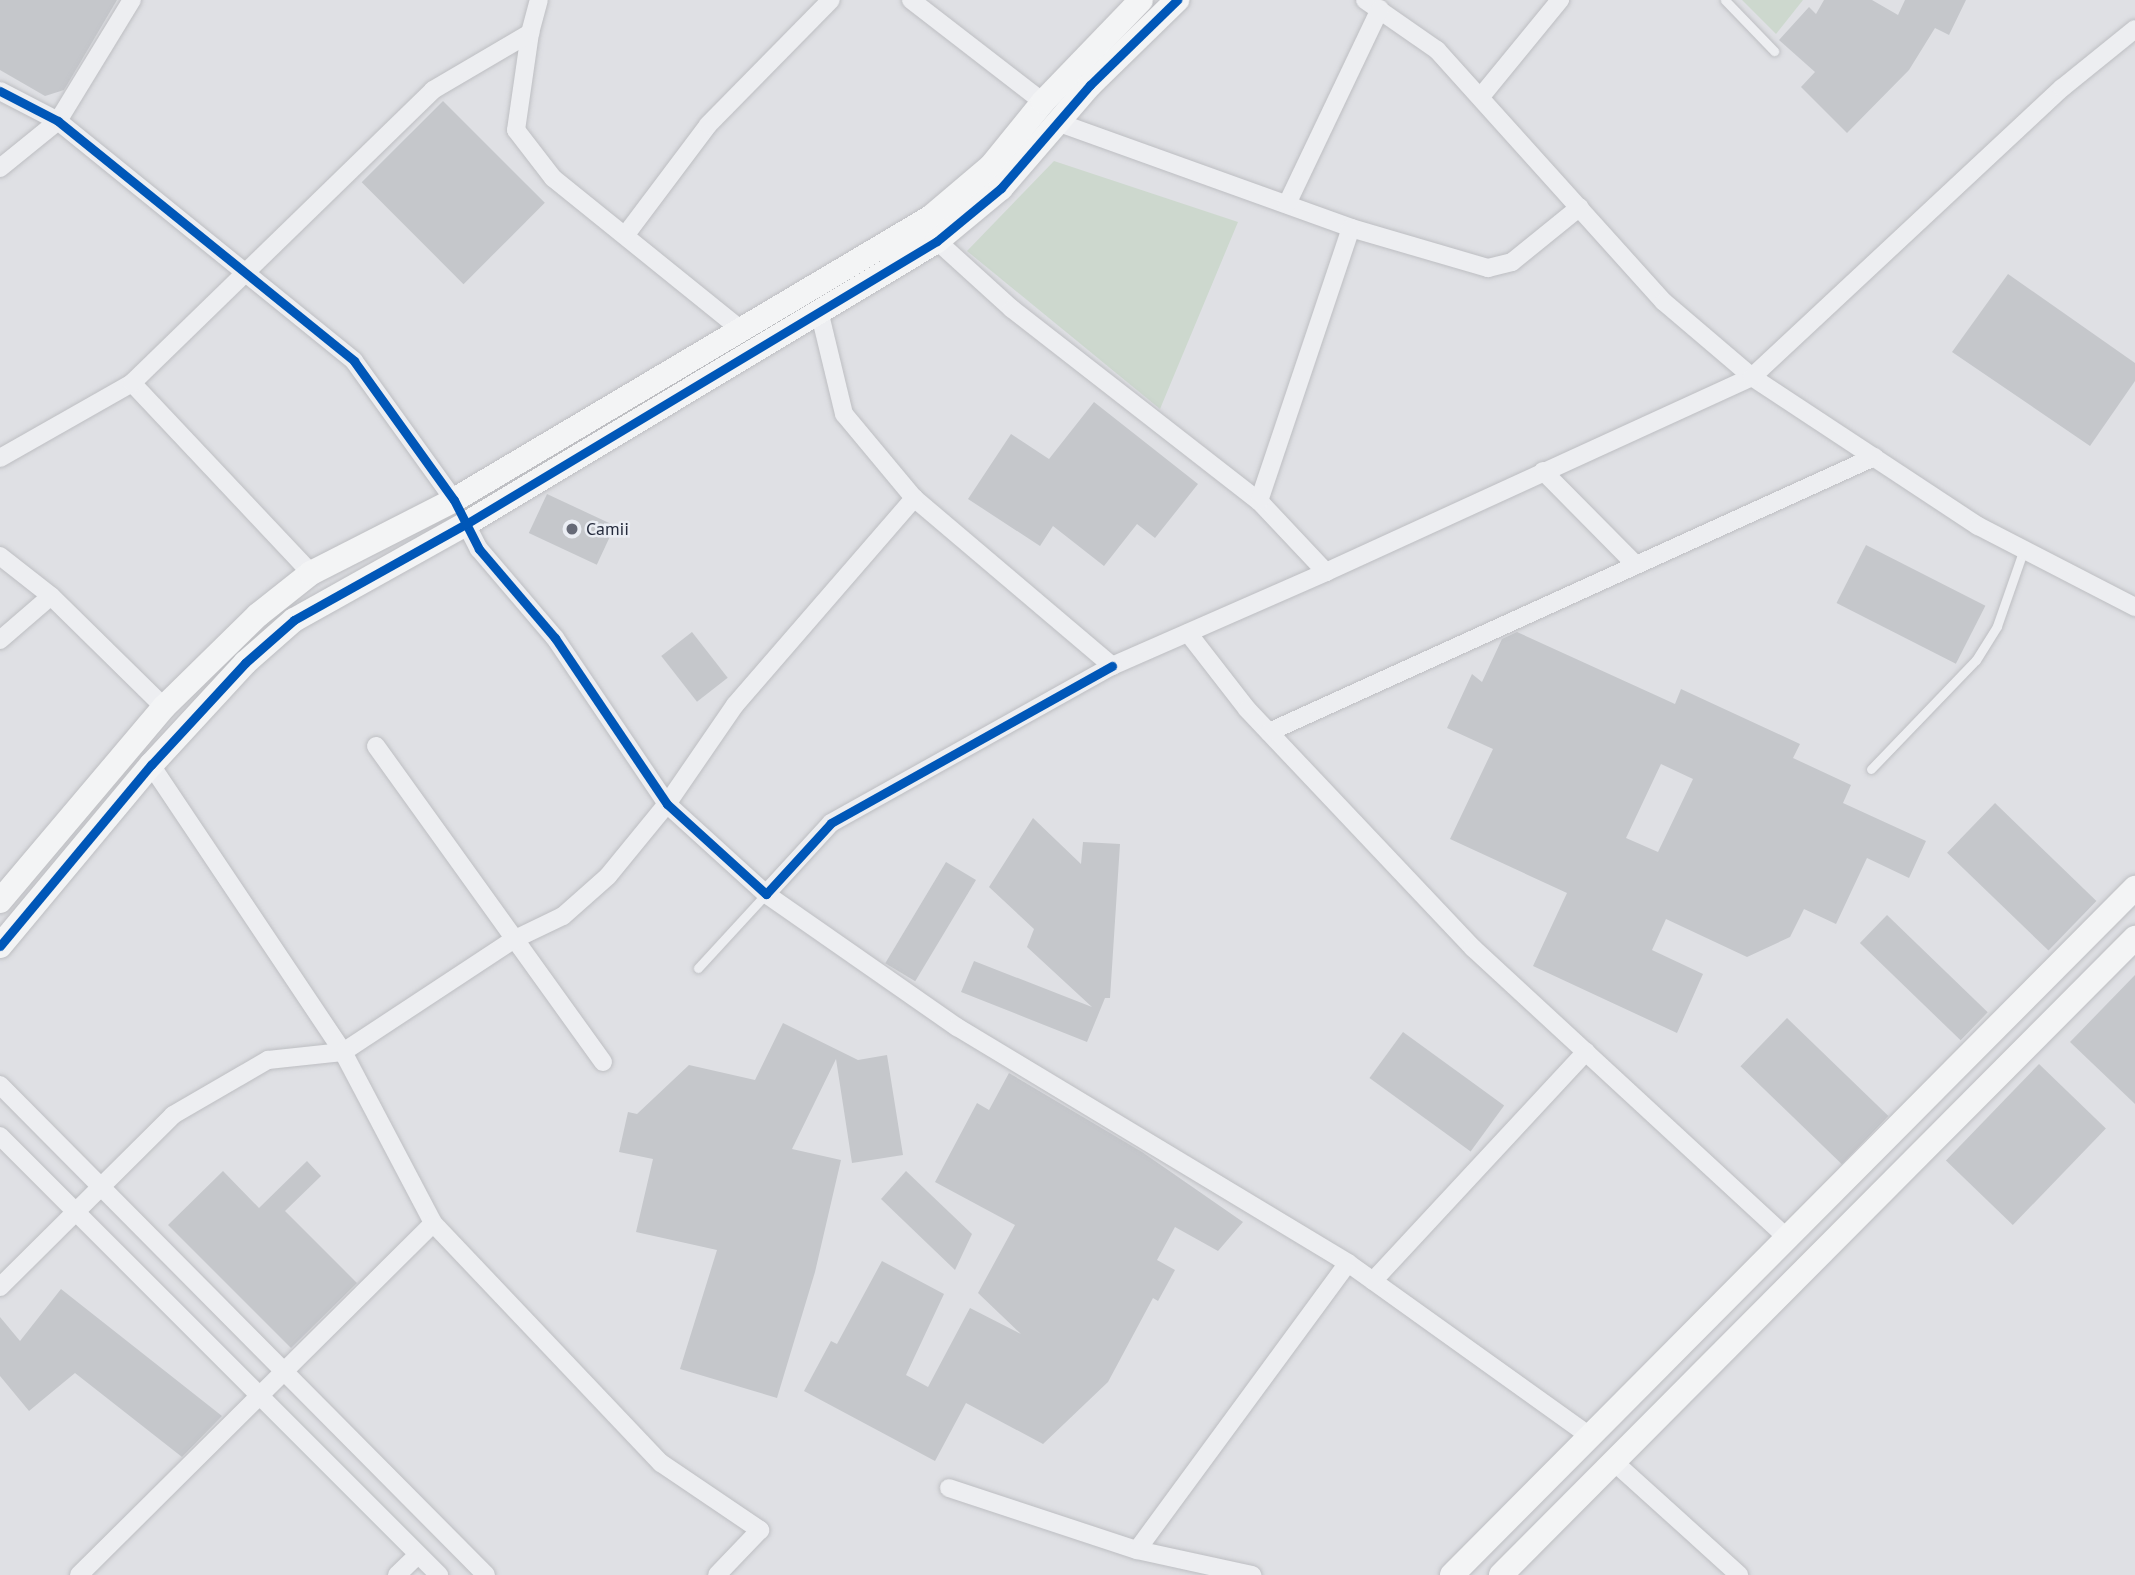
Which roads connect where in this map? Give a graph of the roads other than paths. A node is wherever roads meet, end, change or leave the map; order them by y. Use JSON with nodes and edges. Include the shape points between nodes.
{"nodes":[{"id":1,"x":132,"y":0,"type":"edge"},
{"id":2,"x":539,"y":0,"type":"edge"},
{"id":3,"x":831,"y":0,"type":"edge"},
{"id":4,"x":911,"y":0,"type":"edge"},
{"id":5,"x":1142,"y":0,"type":"edge"},
{"id":6,"x":1177,"y":0,"type":"edge"},
{"id":7,"x":1560,"y":0,"type":"edge"},
{"id":8,"x":1725,"y":0,"type":"edge"},
{"id":9,"x":1372,"y":4,"type":"edge"},
{"id":10,"x":2135,"y":29,"type":"edge"},
{"id":11,"x":530,"y":33,"type":"junction"},
{"id":12,"x":1774,"y":51,"type":"dead end"},
{"id":13,"x":0,"y":91,"type":"edge"},
{"id":14,"x":1483,"y":94,"type":"junction"},
{"id":15,"x":1050,"y":112,"type":"junction"},
{"id":16,"x":58,"y":121,"type":"junction"},
{"id":17,"x":0,"y":168,"type":"edge"},
{"id":18,"x":1287,"y":204,"type":"junction"},
{"id":19,"x":1580,"y":207,"type":"junction"},
{"id":20,"x":1351,"y":228,"type":"junction"},
{"id":21,"x":626,"y":233,"type":"junction"},
{"id":22,"x":937,"y":241,"type":"junction"},
{"id":23,"x":248,"y":272,"type":"junction"},
{"id":24,"x":819,"y":311,"type":"junction"},
{"id":25,"x":740,"y":329,"type":"junction"},
{"id":26,"x":1752,"y":377,"type":"junction"},
{"id":27,"x":132,"y":383,"type":"junction"},
{"id":28,"x":1874,"y":457,"type":"junction"},
{"id":29,"x":0,"y":458,"type":"edge"},
{"id":30,"x":1543,"y":471,"type":"junction"},
{"id":31,"x":914,"y":498,"type":"junction"},
{"id":32,"x":454,"y":500,"type":"junction"},
{"id":33,"x":1259,"y":501,"type":"junction"},
{"id":34,"x":466,"y":524,"type":"junction"},
{"id":35,"x":2024,"y":550,"type":"junction"},
{"id":36,"x":0,"y":556,"type":"edge"},
{"id":37,"x":1636,"y":565,"type":"junction"},
{"id":38,"x":1325,"y":572,"type":"junction"},
{"id":39,"x":311,"y":573,"type":"junction"},
{"id":40,"x":51,"y":596,"type":"junction"},
{"id":41,"x":2135,"y":607,"type":"edge"},
{"id":42,"x":1188,"y":633,"type":"junction"},
{"id":43,"x":0,"y":640,"type":"edge"},
{"id":44,"x":1112,"y":666,"type":"junction"},
{"id":45,"x":164,"y":707,"type":"junction"},
{"id":46,"x":1269,"y":732,"type":"junction"},
{"id":47,"x":376,"y":746,"type":"dead end"},
{"id":48,"x":151,"y":765,"type":"junction"},
{"id":49,"x":1871,"y":769,"type":"dead end"},
{"id":50,"x":667,"y":804,"type":"junction"},
{"id":51,"x":2135,"y":888,"type":"edge"},
{"id":52,"x":766,"y":894,"type":"junction"},
{"id":53,"x":0,"y":901,"type":"edge"},
{"id":54,"x":2135,"y":937,"type":"edge"},
{"id":55,"x":513,"y":940,"type":"junction"},
{"id":56,"x":0,"y":946,"type":"edge"},
{"id":57,"x":698,"y":968,"type":"dead end"},
{"id":58,"x":343,"y":1052,"type":"junction"},
{"id":59,"x":1586,"y":1052,"type":"junction"},
{"id":60,"x":603,"y":1062,"type":"dead end"},
{"id":61,"x":0,"y":1085,"type":"edge"},
{"id":62,"x":0,"y":1136,"type":"edge"},
{"id":63,"x":100,"y":1187,"type":"junction"},
{"id":64,"x":76,"y":1212,"type":"junction"},
{"id":65,"x":433,"y":1223,"type":"junction"},
{"id":66,"x":1786,"y":1237,"type":"junction"},
{"id":67,"x":1348,"y":1263,"type":"junction"},
{"id":68,"x":1373,"y":1281,"type":"junction"},
{"id":69,"x":0,"y":1287,"type":"edge"},
{"id":70,"x":285,"y":1373,"type":"junction"},
{"id":71,"x":260,"y":1397,"type":"junction"},
{"id":72,"x":1587,"y":1434,"type":"junction"},
{"id":73,"x":1613,"y":1461,"type":"junction"},
{"id":74,"x":949,"y":1488,"type":"dead end"},
{"id":75,"x":1137,"y":1550,"type":"junction"},
{"id":76,"x":418,"y":1555,"type":"junction"},
{"id":77,"x":79,"y":1575,"type":"edge"},
{"id":78,"x":397,"y":1575,"type":"edge"},
{"id":79,"x":439,"y":1575,"type":"edge"},
{"id":80,"x":486,"y":1575,"type":"edge"},
{"id":81,"x":718,"y":1575,"type":"edge"},
{"id":82,"x":1252,"y":1575,"type":"edge"},
{"id":83,"x":1452,"y":1575,"type":"edge"},
{"id":84,"x":1501,"y":1575,"type":"edge"},
{"id":85,"x":1739,"y":1575,"type":"edge"}],
"edges":[{"from":1,"to":16,"type":"street"},
{"from":2,"to":11,"type":"street"},
{"from":3,"to":21,"type":"street","via":[[708,125]]},
{"from":4,"to":15,"type":"street"},
{"from":5,"to":15,"type":"street"},
{"from":6,"to":15,"type":"street"},
{"from":7,"to":14,"type":"street"},
{"from":8,"to":12,"type":"lane"},
{"from":9,"to":14,"type":"street","via":[[1437,50]]},
{"from":9,"to":18,"type":"street"},
{"from":10,"to":26,"type":"street","via":[[2062,88]]},
{"from":11,"to":21,"type":"street","via":[[516,130],[553,178]]},
{"from":11,"to":23,"type":"street","via":[[433,90]]},
{"from":13,"to":16,"type":"street"},
{"from":14,"to":19,"type":"street"},
{"from":15,"to":18,"type":"street"},
{"from":15,"to":22,"type":"street","via":[[1001,188]]},
{"from":15,"to":25,"type":"street","via":[[952,202]]},
{"from":16,"to":17,"type":"street"},
{"from":16,"to":23,"type":"street"},
{"from":18,"to":20,"type":"street"},
{"from":19,"to":20,"type":"street","via":[[1512,262],[1488,268]]},
{"from":19,"to":26,"type":"street","via":[[1664,302]]},
{"from":20,"to":33,"type":"street"},
{"from":21,"to":25,"type":"street"},
{"from":22,"to":24,"type":"street"},
{"from":22,"to":33,"type":"street","via":[[1012,309]]},
{"from":23,"to":27,"type":"street"},
{"from":23,"to":32,"type":"street","via":[[354,361]]},
{"from":24,"to":31,"type":"street","via":[[844,414]]},
{"from":24,"to":34,"type":"street"},
{"from":25,"to":32,"type":"street"},
{"from":26,"to":28,"type":"street"},
{"from":26,"to":30,"type":"street"},
{"from":27,"to":29,"type":"street"},
{"from":27,"to":39,"type":"street"},
{"from":28,"to":35,"type":"street"},
{"from":28,"to":37,"type":"street"},
{"from":30,"to":37,"type":"street"},
{"from":30,"to":38,"type":"street"},
{"from":31,"to":44,"type":"street"},
{"from":31,"to":50,"type":"street","via":[[735,705]]},
{"from":32,"to":34,"type":"street"},
{"from":32,"to":39,"type":"street"},
{"from":33,"to":38,"type":"street"},
{"from":34,"to":48,"type":"street","via":[[294,620],[245,663]]},
{"from":34,"to":50,"type":"street","via":[[479,549],[555,638]]},
{"from":35,"to":41,"type":"street"},
{"from":35,"to":49,"type":"lane","via":[[1997,625],[1976,660]]},
{"from":36,"to":40,"type":"street"},
{"from":37,"to":46,"type":"street"},
{"from":38,"to":42,"type":"street"},
{"from":39,"to":45,"type":"street","via":[[228,642]]},
{"from":40,"to":43,"type":"street"},
{"from":40,"to":45,"type":"street"},
{"from":42,"to":44,"type":"street"},
{"from":42,"to":46,"type":"street"},
{"from":44,"to":52,"type":"street","via":[[831,823]]},
{"from":45,"to":53,"type":"street"},
{"from":46,"to":59,"type":"street","via":[[1473,948]]},
{"from":47,"to":55,"type":"street"},
{"from":48,"to":56,"type":"street"},
{"from":48,"to":58,"type":"street"},
{"from":50,"to":52,"type":"street"},
{"from":50,"to":55,"type":"street","via":[[608,876],[563,916]]},
{"from":51,"to":66,"type":"street"},
{"from":52,"to":57,"type":"lane"},
{"from":52,"to":67,"type":"street","via":[[957,1027]]},
{"from":54,"to":73,"type":"street"},
{"from":55,"to":58,"type":"street"},
{"from":55,"to":60,"type":"street"},
{"from":58,"to":63,"type":"street","via":[[268,1060],[173,1115]]},
{"from":58,"to":65,"type":"street"},
{"from":59,"to":66,"type":"street"},
{"from":59,"to":68,"type":"street"},
{"from":61,"to":63,"type":"street"},
{"from":62,"to":64,"type":"street"},
{"from":63,"to":64,"type":"street"},
{"from":63,"to":70,"type":"street"},
{"from":64,"to":69,"type":"street"},
{"from":64,"to":71,"type":"street"},
{"from":65,"to":70,"type":"street"},
{"from":65,"to":81,"type":"street","via":[[661,1464],[760,1530]]},
{"from":66,"to":72,"type":"street"},
{"from":67,"to":68,"type":"street"},
{"from":67,"to":75,"type":"street"},
{"from":68,"to":72,"type":"street"},
{"from":70,"to":71,"type":"street"},
{"from":70,"to":80,"type":"street"},
{"from":71,"to":76,"type":"street"},
{"from":71,"to":77,"type":"street"},
{"from":72,"to":73,"type":"street"},
{"from":72,"to":83,"type":"street"},
{"from":73,"to":84,"type":"street"},
{"from":73,"to":85,"type":"street"},
{"from":74,"to":75,"type":"street"},
{"from":75,"to":82,"type":"street"},
{"from":76,"to":78,"type":"street"},
{"from":76,"to":79,"type":"street"}]}
